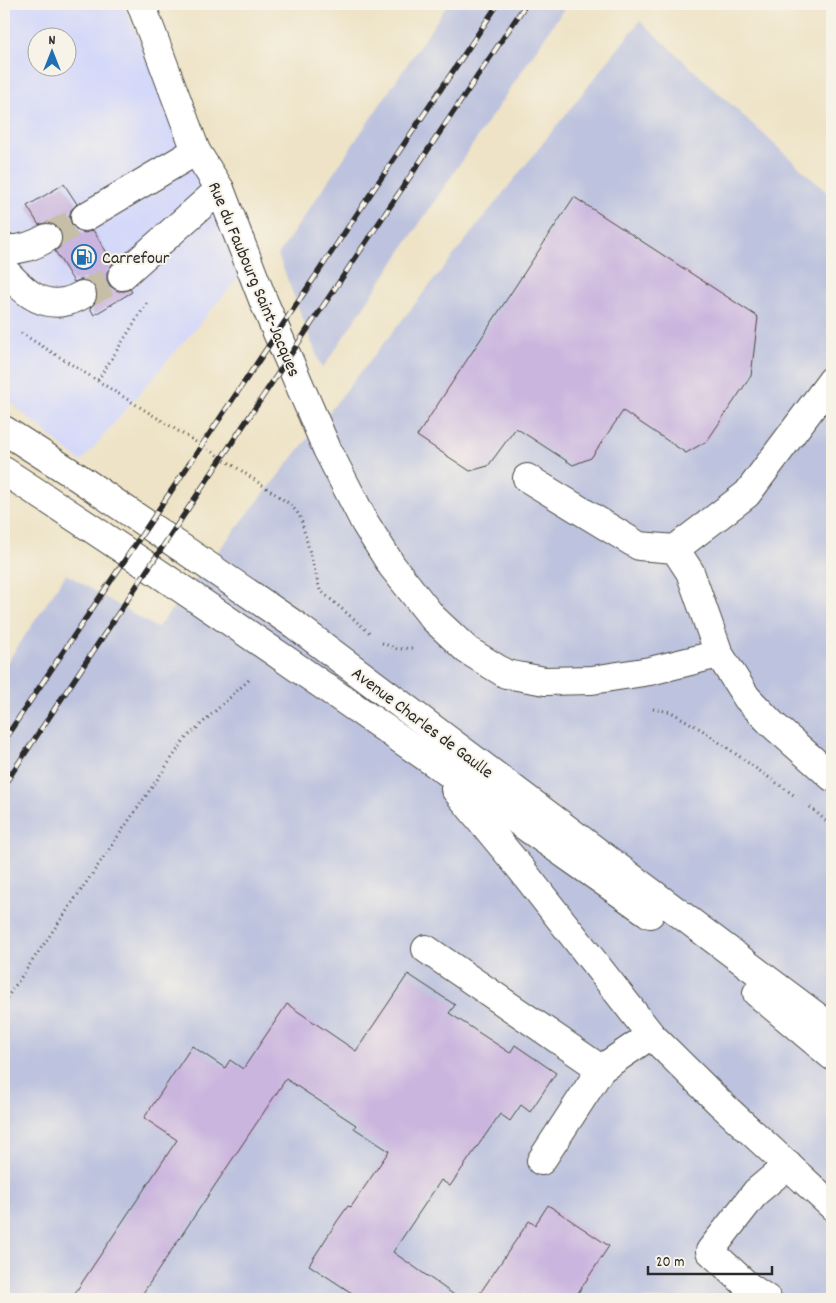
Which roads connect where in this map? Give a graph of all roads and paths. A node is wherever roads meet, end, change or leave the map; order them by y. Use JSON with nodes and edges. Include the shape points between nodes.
{"nodes":[{"id":1,"x":141,"y":4,"type":"edge"},
{"id":2,"x":196,"y":150,"type":"junction"},
{"id":3,"x":4,"y":179,"type":"edge"},
{"id":4,"x":7,"y":184,"type":"dead end"},
{"id":5,"x":220,"y":189,"type":"junction"},
{"id":6,"x":85,"y":217,"type":"tunnel mouth"},
{"id":7,"x":47,"y":238,"type":"tunnel mouth"},
{"id":8,"x":4,"y":248,"type":"edge"},
{"id":9,"x":4,"y":270,"type":"edge"},
{"id":10,"x":122,"y":276,"type":"tunnel mouth"},
{"id":11,"x":82,"y":296,"type":"tunnel mouth"},
{"id":12,"x":832,"y":380,"type":"edge"},
{"id":13,"x":4,"y":430,"type":"edge"},
{"id":14,"x":4,"y":471,"type":"edge"},
{"id":15,"x":527,"y":478,"type":"dead end"},
{"id":16,"x":675,"y":549,"type":"junction"},
{"id":17,"x":719,"y":654,"type":"junction"},
{"id":18,"x":255,"y":674,"type":"dead end"},
{"id":19,"x":434,"y":763,"type":"junction"},
{"id":20,"x":832,"y":777,"type":"edge"},
{"id":21,"x":426,"y":949,"type":"dead end"},
{"id":22,"x":4,"y":1002,"type":"edge"},
{"id":23,"x":832,"y":1028,"type":"edge"},
{"id":24,"x":651,"y":1035,"type":"junction"},
{"id":25,"x":832,"y":1056,"type":"edge"},
{"id":26,"x":601,"y":1069,"type":"junction"},
{"id":27,"x":541,"y":1161,"type":"dead end"},
{"id":28,"x":788,"y":1165,"type":"junction"},
{"id":29,"x":832,"y":1206,"type":"edge"},
{"id":30,"x":767,"y":1299,"type":"edge"}],
"edges":[{"from":1,"to":2,"type":"main road","name":"Rue du Faubourg Saint-Jacques"},
{"from":2,"to":5,"type":"main road","name":"Rue du Faubourg Saint-Jacques"},
{"from":2,"to":6,"type":"main road"},
{"from":3,"to":4,"type":"path"},
{"from":5,"to":10,"type":"main road"},
{"from":5,"to":17,"type":"main road","name":"Rue du Faubourg Saint-Jacques","via":[[327,449],[365,523],[392,566],[433,618],[467,650],[506,674],[545,681],[592,680],[650,671]]},
{"from":7,"to":8,"type":"main road","via":[[22,249]]},
{"from":9,"to":11,"type":"main road","via":[[23,290],[44,302],[64,302]]},
{"from":12,"to":16,"type":"main road","via":[[747,494]]},
{"from":13,"to":23,"type":"main road","name":"Avenue Charles de Gaulle","via":[[295,626]]},
{"from":14,"to":19,"type":"main road","name":"Avenue Charles de Gaulle"},
{"from":15,"to":16,"type":"main road","via":[[639,546]]},
{"from":16,"to":17,"type":"main road","via":[[690,572]]},
{"from":17,"to":20,"type":"main road","via":[[747,698]]},
{"from":18,"to":22,"type":"path","via":[[185,739]]},
{"from":19,"to":24,"type":"main road"},
{"from":19,"to":25,"type":"main road","name":"Avenue Charles de Gaulle","via":[[728,968]]},
{"from":21,"to":26,"type":"main road"},
{"from":24,"to":26,"type":"main road"},
{"from":24,"to":28,"type":"main road"},
{"from":26,"to":27,"type":"main road"},
{"from":28,"to":29,"type":"main road"},
{"from":28,"to":30,"type":"main road","via":[[756,1192],[710,1251]]}]}
